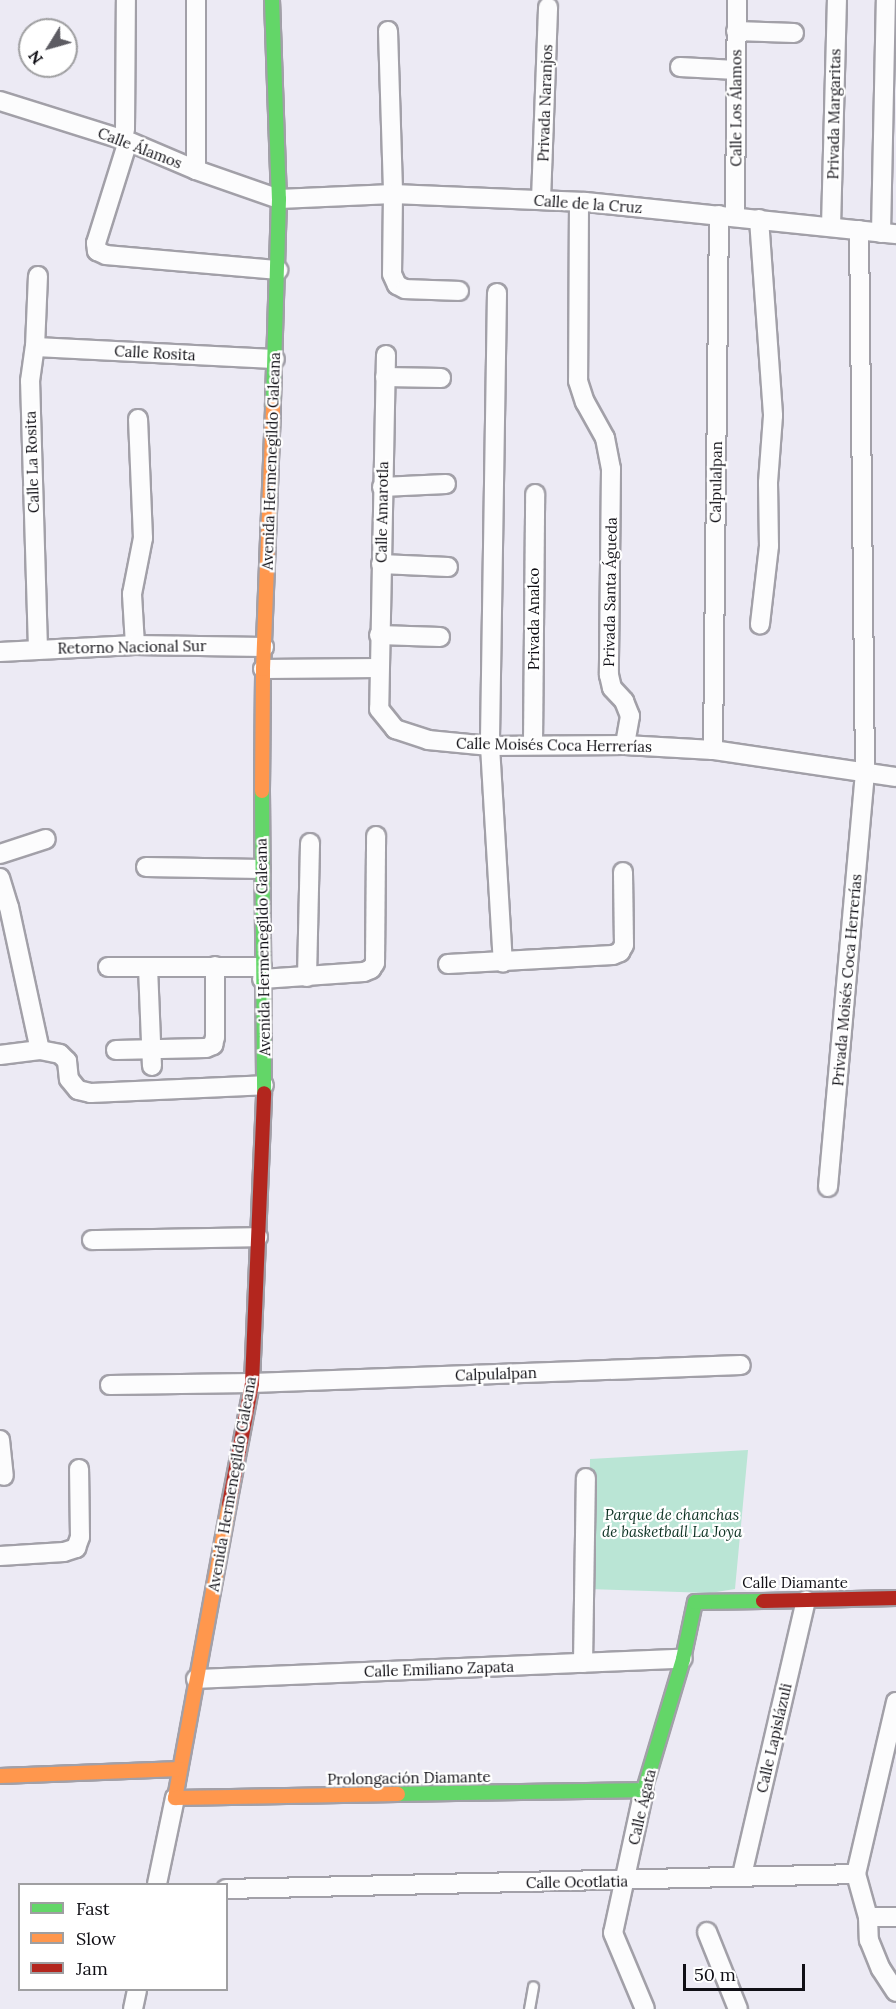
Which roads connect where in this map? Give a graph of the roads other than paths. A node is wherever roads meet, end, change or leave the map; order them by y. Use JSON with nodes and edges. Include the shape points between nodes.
{"nodes":[{"id":1,"x":126,"y":0,"type":"edge"},
{"id":2,"x":196,"y":0,"type":"edge"},
{"id":3,"x":272,"y":0,"type":"edge"},
{"id":4,"x":737,"y":0,"type":"edge"},
{"id":5,"x":837,"y":0,"type":"edge"},
{"id":6,"x":886,"y":0,"type":"edge"},
{"id":7,"x":548,"y":7,"type":"dead end"},
{"id":8,"x":388,"y":31,"type":"dead end"},
{"id":9,"x":736,"y":32,"type":"junction"},
{"id":10,"x":794,"y":33,"type":"dead end"},
{"id":11,"x":680,"y":67,"type":"dead end"},
{"id":12,"x":736,"y":70,"type":"junction"},
{"id":13,"x":0,"y":101,"type":"edge"},
{"id":14,"x":127,"y":136,"type":"junction"},
{"id":15,"x":196,"y":170,"type":"junction"},
{"id":16,"x":393,"y":194,"type":"junction"},
{"id":17,"x":279,"y":199,"type":"junction"},
{"id":18,"x":542,"y":200,"type":"junction"},
{"id":19,"x":579,"y":202,"type":"junction"},
{"id":20,"x":727,"y":215,"type":"junction"},
{"id":21,"x":759,"y":219,"type":"junction"},
{"id":22,"x":831,"y":227,"type":"junction"},
{"id":23,"x":860,"y":230,"type":"junction"},
{"id":24,"x":889,"y":234,"type":"edge"},
{"id":25,"x":278,"y":270,"type":"junction"},
{"id":26,"x":38,"y":276,"type":"dead end"},
{"id":27,"x":459,"y":291,"type":"dead end"},
{"id":28,"x":496,"y":293,"type":"dead end"},
{"id":29,"x":35,"y":347,"type":"junction"},
{"id":30,"x":386,"y":355,"type":"dead end"},
{"id":31,"x":275,"y":359,"type":"junction"},
{"id":32,"x":385,"y":377,"type":"junction"},
{"id":33,"x":441,"y":378,"type":"dead end"},
{"id":34,"x":138,"y":419,"type":"dead end"},
{"id":35,"x":446,"y":484,"type":"dead end"},
{"id":36,"x":382,"y":488,"type":"junction"},
{"id":37,"x":535,"y":494,"type":"dead end"},
{"id":38,"x":381,"y":564,"type":"junction"},
{"id":39,"x":448,"y":567,"type":"dead end"},
{"id":40,"x":760,"y":624,"type":"dead end"},
{"id":41,"x":379,"y":634,"type":"junction"},
{"id":42,"x":440,"y":637,"type":"dead end"},
{"id":43,"x":135,"y":645,"type":"junction"},
{"id":44,"x":264,"y":647,"type":"junction"},
{"id":45,"x":38,"y":649,"type":"junction"},
{"id":46,"x":0,"y":652,"type":"edge"},
{"id":47,"x":378,"y":668,"type":"junction"},
{"id":48,"x":263,"y":669,"type":"junction"},
{"id":49,"x":533,"y":744,"type":"junction"},
{"id":50,"x":625,"y":745,"type":"junction"},
{"id":51,"x":490,"y":746,"type":"junction"},
{"id":52,"x":713,"y":750,"type":"junction"},
{"id":53,"x":866,"y":773,"type":"junction"},
{"id":54,"x":896,"y":777,"type":"edge"},
{"id":55,"x":376,"y":836,"type":"dead end"},
{"id":56,"x":45,"y":839,"type":"dead end"},
{"id":57,"x":310,"y":843,"type":"dead end"},
{"id":58,"x":0,"y":854,"type":"edge"},
{"id":59,"x":146,"y":867,"type":"dead end"},
{"id":60,"x":261,"y":869,"type":"junction"},
{"id":61,"x":623,"y":872,"type":"dead end"},
{"id":62,"x":0,"y":878,"type":"edge"},
{"id":63,"x":503,"y":963,"type":"junction"},
{"id":64,"x":448,"y":964,"type":"dead end"},
{"id":65,"x":215,"y":966,"type":"junction"},
{"id":66,"x":108,"y":967,"type":"dead end"},
{"id":67,"x":148,"y":967,"type":"junction"},
{"id":68,"x":262,"y":973,"type":"junction"},
{"id":69,"x":307,"y":977,"type":"junction"},
{"id":70,"x":40,"y":1050,"type":"junction"},
{"id":71,"x":116,"y":1050,"type":"dead end"},
{"id":72,"x":0,"y":1055,"type":"edge"},
{"id":73,"x":152,"y":1058,"type":"junction"},
{"id":74,"x":264,"y":1085,"type":"junction"},
{"id":75,"x":828,"y":1187,"type":"dead end"},
{"id":76,"x":258,"y":1237,"type":"junction"},
{"id":77,"x":92,"y":1240,"type":"dead end"},
{"id":78,"x":741,"y":1365,"type":"dead end"},
{"id":79,"x":252,"y":1383,"type":"junction"},
{"id":80,"x":110,"y":1385,"type":"dead end"},
{"id":81,"x":0,"y":1440,"type":"edge"},
{"id":82,"x":79,"y":1470,"type":"dead end"},
{"id":83,"x":4,"y":1476,"type":"dead end"},
{"id":84,"x":586,"y":1478,"type":"dead end"},
{"id":85,"x":0,"y":1556,"type":"edge"},
{"id":86,"x":896,"y":1598,"type":"edge"},
{"id":87,"x":806,"y":1600,"type":"junction"},
{"id":88,"x":695,"y":1602,"type":"joint"},
{"id":89,"x":683,"y":1659,"type":"junction"},
{"id":90,"x":583,"y":1663,"type":"junction"},
{"id":91,"x":196,"y":1679,"type":"junction"},
{"id":92,"x":896,"y":1702,"type":"edge"},
{"id":93,"x":180,"y":1769,"type":"junction"},
{"id":94,"x":0,"y":1776,"type":"edge"},
{"id":95,"x":644,"y":1790,"type":"junction"},
{"id":96,"x":176,"y":1798,"type":"junction"},
{"id":97,"x":856,"y":1874,"type":"junction"},
{"id":98,"x":742,"y":1875,"type":"junction"},
{"id":99,"x":626,"y":1881,"type":"junction"},
{"id":100,"x":157,"y":1883,"type":"edge"},
{"id":101,"x":228,"y":1889,"type":"edge"},
{"id":102,"x":868,"y":1917,"type":"junction"},
{"id":103,"x":896,"y":1917,"type":"edge"},
{"id":104,"x":707,"y":1932,"type":"dead end"},
{"id":105,"x":893,"y":1985,"type":"edge"},
{"id":106,"x":533,"y":1986,"type":"dead end"},
{"id":107,"x":136,"y":1991,"type":"edge"},
{"id":108,"x":133,"y":2009,"type":"edge"},
{"id":109,"x":529,"y":2009,"type":"edge"},
{"id":110,"x":645,"y":2009,"type":"edge"},
{"id":111,"x":738,"y":2009,"type":"edge"}],
"edges":[{"from":1,"to":14,"type":"street"},
{"from":2,"to":15,"type":"street"},
{"from":3,"to":17,"type":"street","name":"Avenida Hermenegildo Galeana"},
{"from":4,"to":9,"type":"street","name":"Calle Los Álamos"},
{"from":5,"to":22,"type":"street","name":"Privada Margaritas"},
{"from":6,"to":24,"type":"street"},
{"from":7,"to":18,"type":"street","name":"Privada Naranjos"},
{"from":8,"to":16,"type":"street"},
{"from":9,"to":10,"type":"street"},
{"from":9,"to":12,"type":"street","name":"Calle Los Álamos"},
{"from":11,"to":12,"type":"street"},
{"from":12,"to":20,"type":"street","name":"Calle Los Álamos"},
{"from":13,"to":14,"type":"street","name":"Calle Álamos"},
{"from":14,"to":15,"type":"street","name":"Calle Álamos"},
{"from":14,"to":25,"type":"street","via":[[97,251],[106,255]]},
{"from":15,"to":17,"type":"street","name":"Calle Álamos"},
{"from":16,"to":17,"type":"street","name":"Calle de la Cruz"},
{"from":16,"to":18,"type":"street","name":"Calle de la Cruz"},
{"from":16,"to":27,"type":"street","via":[[392,274],[397,285],[405,289]]},
{"from":17,"to":25,"type":"street","name":"Avenida Hermenegildo Galeana"},
{"from":18,"to":19,"type":"street","name":"Calle de la Cruz"},
{"from":19,"to":20,"type":"street","name":"Calle de la Cruz"},
{"from":19,"to":50,"type":"street","name":"Privada Santa Águeda","via":[[578,381],[605,438],[611,469],[609,675],[612,688],[624,701],[630,716]]},
{"from":20,"to":21,"type":"street","name":"Calle de la Cruz"},
{"from":20,"to":52,"type":"street","name":"Calpulalpan"},
{"from":21,"to":22,"type":"street","name":"Calle de la Cruz"},
{"from":21,"to":40,"type":"street","via":[[773,416],[768,483],[770,546]]},
{"from":22,"to":23,"type":"street","name":"Calle de la Cruz"},
{"from":23,"to":24,"type":"street","name":"Calle de la Cruz"},
{"from":23,"to":53,"type":"street","name":"Privada Moisés Coca Herrerías"},
{"from":25,"to":31,"type":"street","name":"Avenida Hermenegildo Galeana"},
{"from":26,"to":29,"type":"street","name":"Calle La Rosita"},
{"from":28,"to":51,"type":"street"},
{"from":29,"to":31,"type":"street","name":"Calle Rosita"},
{"from":29,"to":45,"type":"street","name":"Calle La Rosita","via":[[30,381]]},
{"from":30,"to":32,"type":"street","name":"Calle Amarotla"},
{"from":31,"to":44,"type":"street","name":"Avenida Hermenegildo Galeana"},
{"from":32,"to":33,"type":"street"},
{"from":32,"to":36,"type":"street","name":"Calle Amarotla"},
{"from":34,"to":43,"type":"street","via":[[143,538],[132,594]]},
{"from":35,"to":36,"type":"street"},
{"from":36,"to":38,"type":"street","name":"Calle Amarotla"},
{"from":37,"to":49,"type":"street","name":"Privada Analco"},
{"from":38,"to":39,"type":"street"},
{"from":38,"to":41,"type":"street","name":"Calle Amarotla"},
{"from":41,"to":42,"type":"street"},
{"from":41,"to":47,"type":"street","name":"Calle Amarotla"},
{"from":43,"to":44,"type":"street","name":"Retorno Nacional Sur"},
{"from":43,"to":45,"type":"street","name":"Retorno Nacional Sur"},
{"from":44,"to":48,"type":"street","name":"Avenida Hermenegildo Galeana"},
{"from":45,"to":46,"type":"street","name":"Retorno Nacional Sur"},
{"from":47,"to":48,"type":"street"},
{"from":47,"to":51,"type":"street","name":"Calle Moisés Coca Herrerías","via":[[379,709],[395,729],[428,740]]},
{"from":48,"to":60,"type":"street","name":"Avenida Hermenegildo Galeana"},
{"from":49,"to":50,"type":"street","name":"Calle Moisés Coca Herrerías"},
{"from":49,"to":51,"type":"street","name":"Calle Moisés Coca Herrerías"},
{"from":50,"to":52,"type":"street","name":"Calle Moisés Coca Herrerías"},
{"from":51,"to":63,"type":"street"},
{"from":52,"to":53,"type":"street","name":"Calle Moisés Coca Herrerías"},
{"from":53,"to":54,"type":"street","name":"Calle Moisés Coca Herrerías"},
{"from":53,"to":75,"type":"street","name":"Privada Moisés Coca Herrerías"},
{"from":55,"to":69,"type":"street","via":[[375,963],[364,972]]},
{"from":56,"to":58,"type":"street"},
{"from":57,"to":69,"type":"street"},
{"from":59,"to":60,"type":"street"},
{"from":60,"to":68,"type":"street","name":"Avenida Hermenegildo Galeana"},
{"from":61,"to":63,"type":"street","via":[[624,945],[620,952]]},
{"from":62,"to":70,"type":"street"},
{"from":63,"to":64,"type":"street"},
{"from":65,"to":67,"type":"street"},
{"from":65,"to":68,"type":"street"},
{"from":65,"to":73,"type":"street","via":[[213,1044]]},
{"from":66,"to":67,"type":"street"},
{"from":67,"to":73,"type":"street"},
{"from":68,"to":69,"type":"street"},
{"from":68,"to":74,"type":"street","name":"Avenida Hermenegildo Galeana"},
{"from":70,"to":72,"type":"street"},
{"from":70,"to":74,"type":"street","via":[[60,1054],[67,1061],[69,1079],[78,1090],[91,1093]]},
{"from":71,"to":73,"type":"street"},
{"from":74,"to":76,"type":"street","name":"Avenida Hermenegildo Galeana"},
{"from":76,"to":77,"type":"street"},
{"from":76,"to":79,"type":"street","name":"Avenida Hermenegildo Galeana"},
{"from":78,"to":79,"type":"street","name":"Calpulalpan"},
{"from":79,"to":80,"type":"street","name":"Calpulalpan"},
{"from":79,"to":91,"type":"street","name":"Avenida Hermenegildo Galeana"},
{"from":81,"to":83,"type":"street"},
{"from":82,"to":85,"type":"street","via":[[80,1537],[76,1548]]},
{"from":84,"to":90,"type":"street"},
{"from":86,"to":87,"type":"street","name":"Calle Diamante"},
{"from":87,"to":88,"type":"street","name":"Calle Diamante"},
{"from":87,"to":98,"type":"street","name":"Calle Lapislázuli"},
{"from":88,"to":89,"type":"street","name":"Calle Ágata"},
{"from":89,"to":90,"type":"street","name":"Calle Emiliano Zapata"},
{"from":89,"to":95,"type":"street","name":"Calle Ágata"},
{"from":90,"to":91,"type":"street","name":"Calle Emiliano Zapata"},
{"from":91,"to":93,"type":"street","name":"Avenida Hermenegildo Galeana"},
{"from":92,"to":97,"type":"street"},
{"from":93,"to":94,"type":"street"},
{"from":93,"to":96,"type":"street","name":"Avenida Hermenegildo Galeana"},
{"from":95,"to":96,"type":"street","name":"Prolongación Diamante"},
{"from":95,"to":99,"type":"street","name":"Calle Ágata"},
{"from":96,"to":100,"type":"street","name":"Avenida Hermenegildo Galeana"},
{"from":97,"to":98,"type":"street","name":"Calle Ocotlatia"},
{"from":97,"to":102,"type":"street"},
{"from":98,"to":99,"type":"street","name":"Calle Ocotlatia"},
{"from":99,"to":101,"type":"street","name":"Calle Ocotlatia"},
{"from":99,"to":110,"type":"street","name":"Calle Ágata","via":[[613,1933]]},
{"from":102,"to":103,"type":"street"},
{"from":102,"to":105,"type":"street","via":[[869,1940]]},
{"from":104,"to":111,"type":"street"},
{"from":106,"to":109,"type":"lane"},
{"from":107,"to":108,"type":"street"}]}
